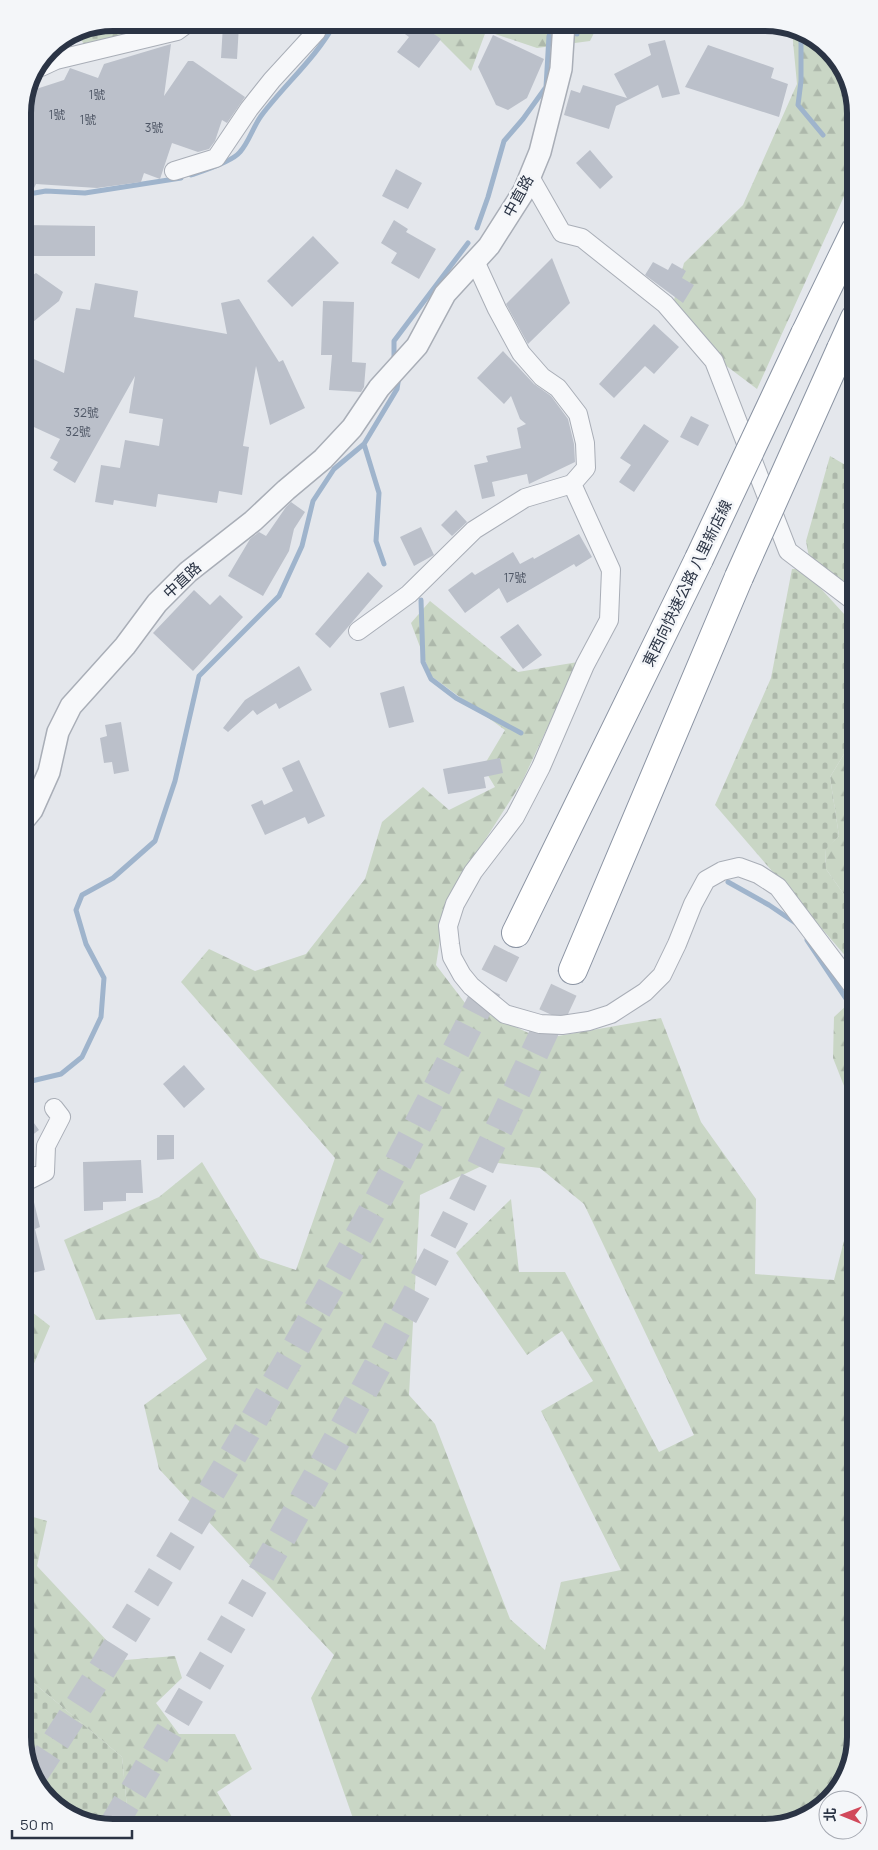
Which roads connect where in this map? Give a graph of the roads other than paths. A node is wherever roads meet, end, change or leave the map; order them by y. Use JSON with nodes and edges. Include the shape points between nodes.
{"nodes":[{"id":1,"x":177,"y":31,"type":"edge"},
{"id":2,"x":316,"y":31,"type":"edge"},
{"id":3,"x":563,"y":31,"type":"edge"},
{"id":4,"x":47,"y":64,"type":"edge"},
{"id":5,"x":540,"y":152,"type":"junction"},
{"id":6,"x":174,"y":171,"type":"dead end"},
{"id":7,"x":847,"y":249,"type":"edge"},
{"id":8,"x":475,"y":261,"type":"junction"},
{"id":9,"x":847,"y":337,"type":"edge"},
{"id":10,"x":572,"y":484,"type":"junction"},
{"id":11,"x":847,"y":595,"type":"edge"},
{"id":12,"x":358,"y":631,"type":"dead end"},
{"id":13,"x":31,"y":811,"type":"edge"},
{"id":14,"x":516,"y":933,"type":"tunnel mouth"},
{"id":15,"x":573,"y":970,"type":"tunnel mouth"},
{"id":16,"x":847,"y":977,"type":"edge"},
{"id":17,"x":54,"y":1108,"type":"dead end"},
{"id":18,"x":31,"y":1179,"type":"edge"}],
"edges":[{"from":1,"to":4,"type":"street"},
{"from":2,"to":6,"type":"street","via":[[249,109],[216,158]]},
{"from":3,"to":5,"type":"street","name":"中直路","via":[[561,69]]},
{"from":5,"to":8,"type":"street","name":"中直路","via":[[524,191],[489,246]]},
{"from":5,"to":11,"type":"street","via":[[530,177],[562,233],[582,238],[665,304],[714,361],[788,552]]},
{"from":7,"to":14,"type":"highway","name":"東西向快速公路 八里新店線","bridge":true},
{"from":8,"to":10,"type":"street","via":[[522,353],[542,377],[558,388],[578,414],[585,443],[586,468]]},
{"from":8,"to":13,"type":"street","name":"中直路","via":[[444,294],[418,346],[379,388],[352,428],[323,459],[253,522],[188,572],[157,603],[125,646],[71,706],[58,732],[49,772]]},
{"from":9,"to":15,"type":"highway","bridge":true,"via":[[739,577]]},
{"from":10,"to":12,"type":"street","via":[[525,498],[474,530],[409,594]]},
{"from":10,"to":16,"type":"street","via":[[610,570],[609,620],[515,817],[473,872],[455,904],[448,926],[452,957],[462,976],[505,1014],[540,1024],[571,1024],[611,1014],[645,992],[662,975],[706,880],[722,871],[739,867],[778,887]]},
{"from":17,"to":18,"type":"street","via":[[61,1117],[46,1146],[45,1172]]}]}
